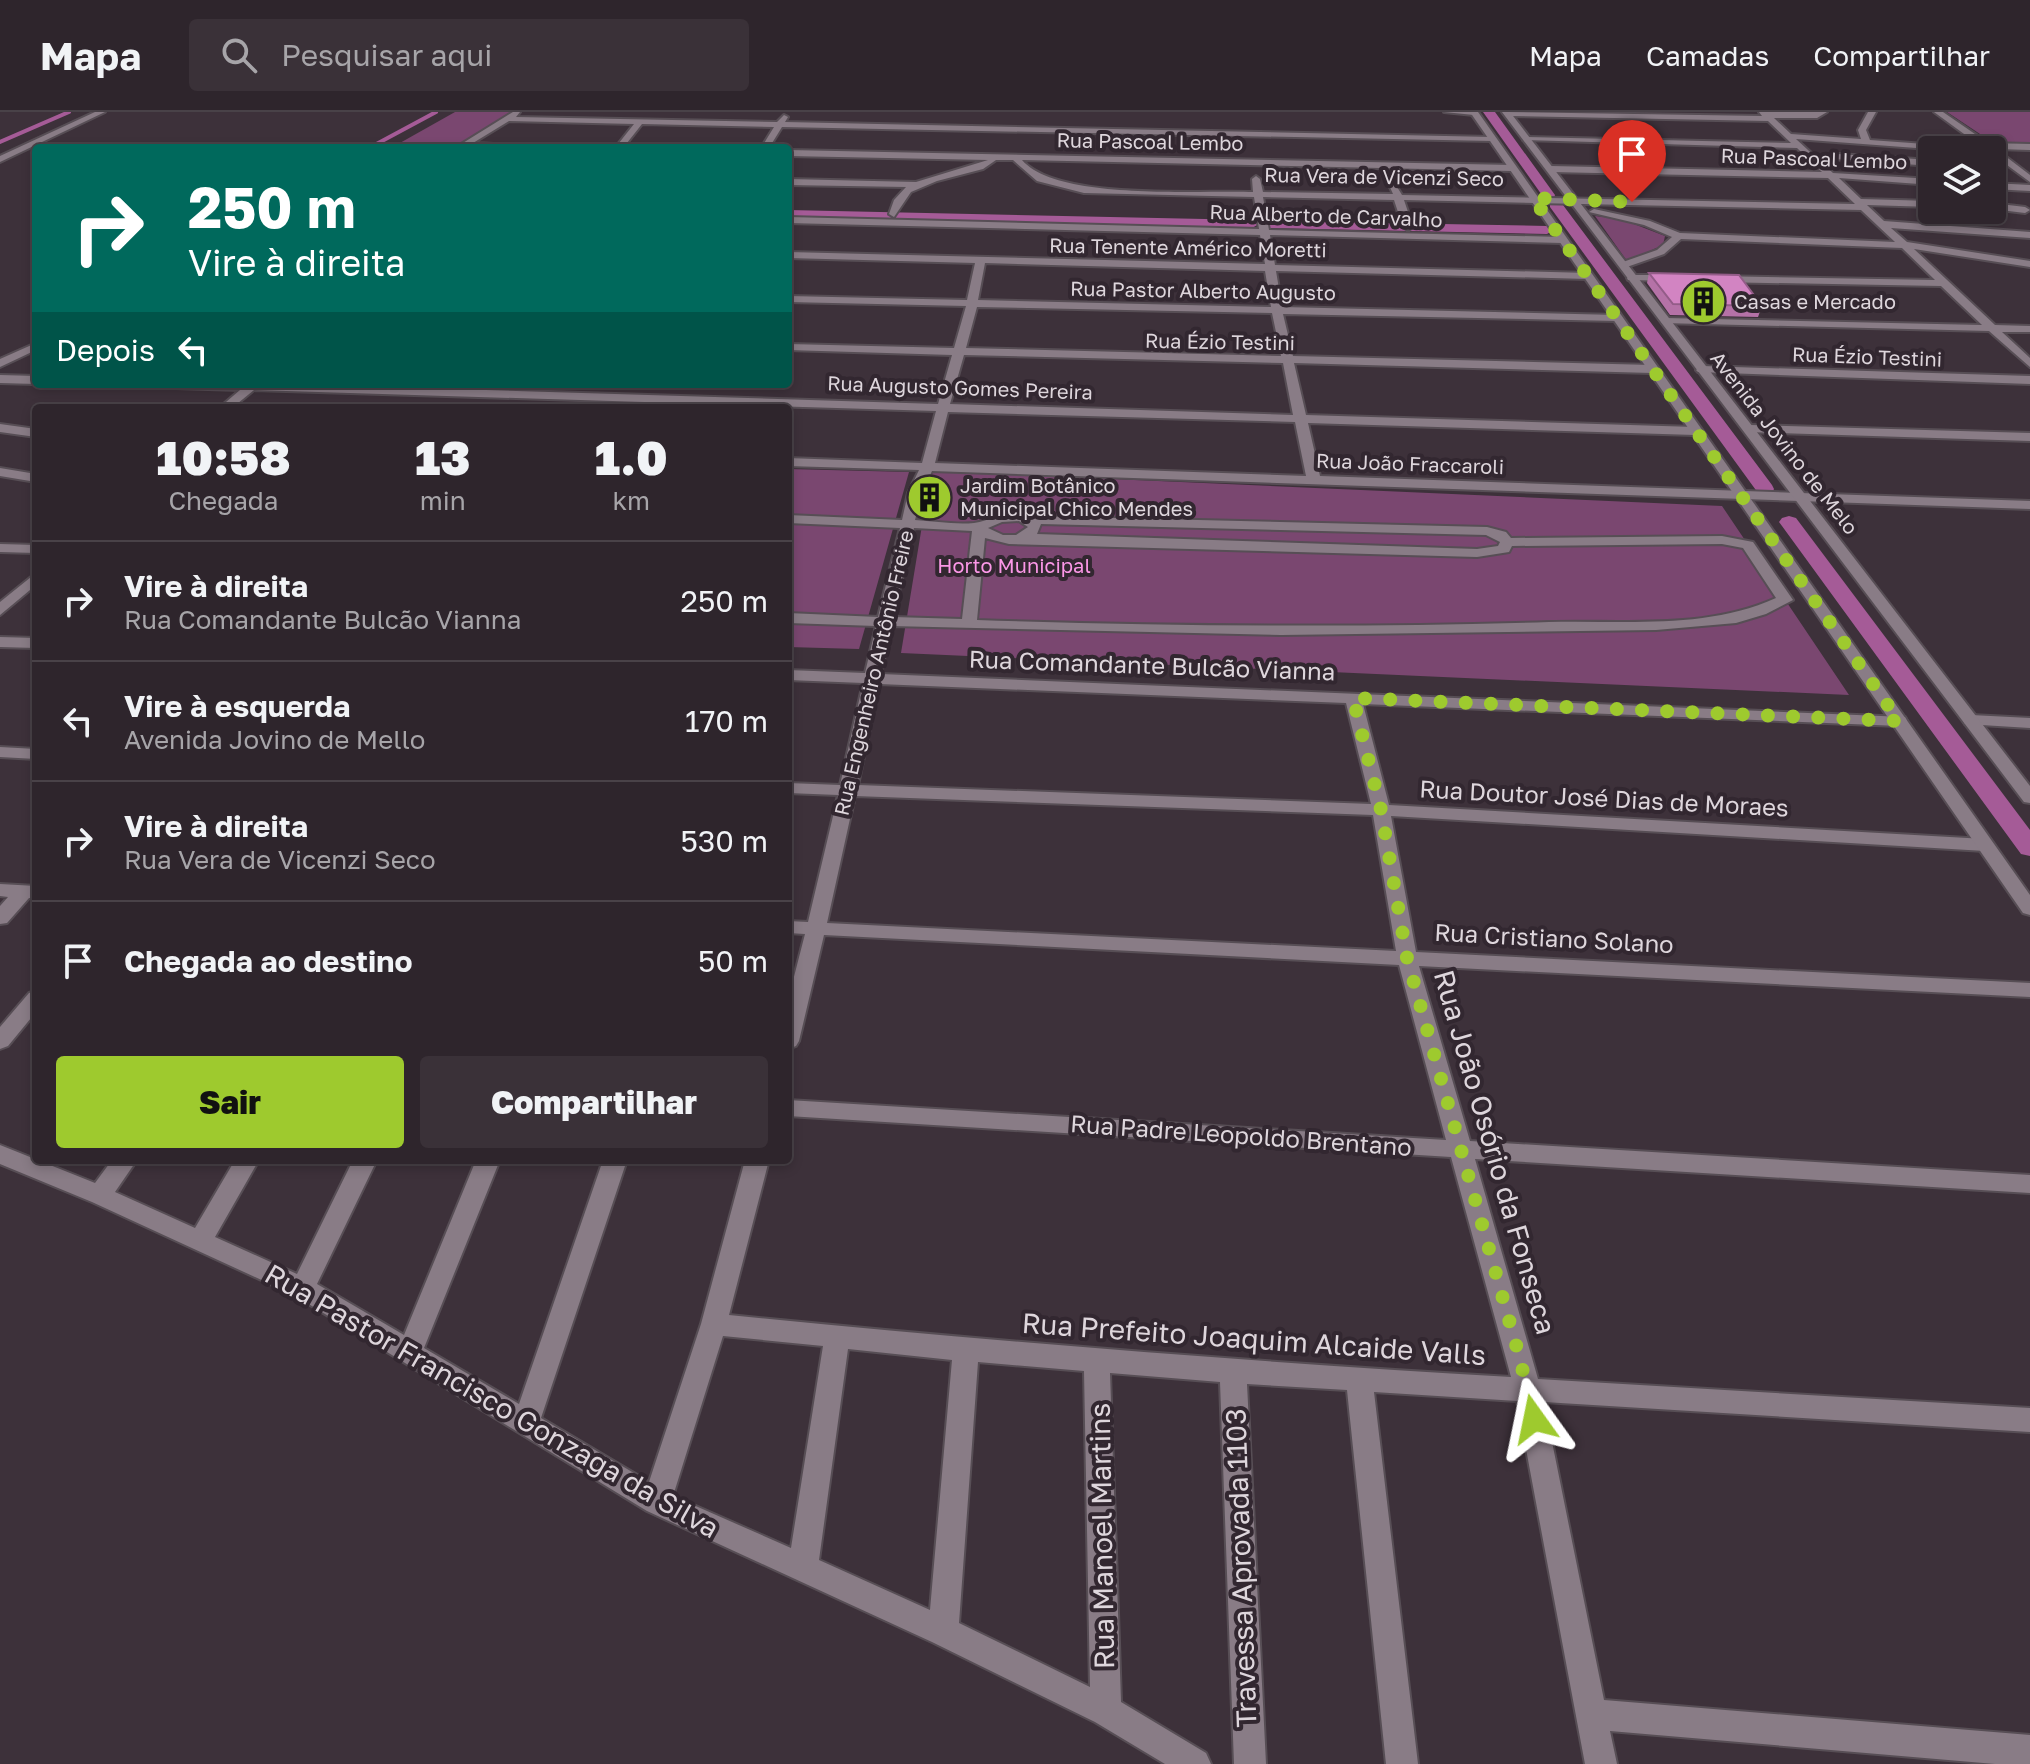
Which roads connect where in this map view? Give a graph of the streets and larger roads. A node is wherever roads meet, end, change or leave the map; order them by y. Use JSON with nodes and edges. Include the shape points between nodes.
{"nodes":[{"id":1,"x":101,"y":112,"type":"edge"},
{"id":2,"x":519,"y":112,"type":"edge"},
{"id":3,"x":787,"y":112,"type":"edge"},
{"id":4,"x":1448,"y":112,"type":"edge"},
{"id":5,"x":1474,"y":112,"type":"edge"},
{"id":6,"x":1823,"y":112,"type":"edge"},
{"id":7,"x":1872,"y":112,"type":"edge"},
{"id":8,"x":1938,"y":112,"type":"edge"},
{"id":9,"x":1507,"y":113,"type":"edge"},
{"id":10,"x":1766,"y":115,"type":"edge"},
{"id":11,"x":507,"y":119,"type":"junction"},
{"id":12,"x":640,"y":122,"type":"junction"},
{"id":13,"x":1248,"y":123,"type":"dead end"},
{"id":14,"x":779,"y":125,"type":"junction"},
{"id":15,"x":1013,"y":126,"type":"junction"},
{"id":16,"x":1249,"y":134,"type":"junction"},
{"id":17,"x":1378,"y":136,"type":"junction"},
{"id":18,"x":1789,"y":136,"type":"junction"},
{"id":19,"x":1971,"y":136,"type":"edge"},
{"id":20,"x":1492,"y":139,"type":"junction"},
{"id":21,"x":1527,"y":140,"type":"junction"},
{"id":22,"x":1866,"y":140,"type":"junction"},
{"id":23,"x":32,"y":144,"type":"edge"},
{"id":24,"x":32,"y":144,"type":"edge"},
{"id":25,"x":466,"y":144,"type":"edge"},
{"id":26,"x":622,"y":144,"type":"edge"},
{"id":27,"x":767,"y":144,"type":"edge"},
{"id":28,"x":1918,"y":145,"type":"edge"},
{"id":29,"x":1799,"y":146,"type":"junction"},
{"id":30,"x":2030,"y":147,"type":"edge"},
{"id":31,"x":2006,"y":149,"type":"edge"},
{"id":32,"x":792,"y":153,"type":"edge"},
{"id":33,"x":1837,"y":157,"type":"dead end"},
{"id":34,"x":0,"y":159,"type":"edge"},
{"id":35,"x":1000,"y":159,"type":"junction"},
{"id":36,"x":1016,"y":159,"type":"junction"},
{"id":37,"x":1253,"y":161,"type":"junction"},
{"id":38,"x":1918,"y":162,"type":"edge"},
{"id":39,"x":2006,"y":163,"type":"edge"},
{"id":40,"x":1388,"y":164,"type":"junction"},
{"id":41,"x":1512,"y":168,"type":"junction"},
{"id":42,"x":2006,"y":168,"type":"edge"},
{"id":43,"x":2012,"y":168,"type":"junction"},
{"id":44,"x":1551,"y":169,"type":"junction"},
{"id":45,"x":2030,"y":170,"type":"edge"},
{"id":46,"x":1826,"y":175,"type":"junction"},
{"id":47,"x":2030,"y":179,"type":"edge"},
{"id":48,"x":1918,"y":181,"type":"edge"},
{"id":49,"x":792,"y":182,"type":"edge"},
{"id":50,"x":915,"y":185,"type":"junction"},
{"id":51,"x":2006,"y":187,"type":"edge"},
{"id":52,"x":2030,"y":188,"type":"edge"},
{"id":53,"x":1095,"y":191,"type":"junction"},
{"id":54,"x":1259,"y":192,"type":"junction"},
{"id":55,"x":1397,"y":195,"type":"junction"},
{"id":56,"x":1533,"y":198,"type":"junction"},
{"id":57,"x":1862,"y":204,"type":"junction"},
{"id":58,"x":1918,"y":204,"type":"edge"},
{"id":59,"x":1092,"y":205,"type":"dead end"},
{"id":60,"x":1578,"y":205,"type":"junction"},
{"id":61,"x":2006,"y":208,"type":"edge"},
{"id":62,"x":2028,"y":211,"type":"edge"},
{"id":63,"x":792,"y":212,"type":"edge"},
{"id":64,"x":892,"y":218,"type":"junction"},
{"id":65,"x":792,"y":220,"type":"edge"},
{"id":66,"x":1089,"y":223,"type":"junction"},
{"id":67,"x":1882,"y":224,"type":"junction"},
{"id":68,"x":1408,"y":227,"type":"junction"},
{"id":69,"x":1265,"y":228,"type":"junction"},
{"id":70,"x":883,"y":234,"type":"dead end"},
{"id":71,"x":1558,"y":235,"type":"junction"},
{"id":72,"x":2030,"y":235,"type":"edge"},
{"id":73,"x":1678,"y":236,"type":"junction"},
{"id":74,"x":1088,"y":239,"type":"dead end"},
{"id":75,"x":1903,"y":244,"type":"junction"},
{"id":76,"x":878,"y":246,"type":"dead end"},
{"id":77,"x":792,"y":255,"type":"edge"},
{"id":78,"x":872,"y":257,"type":"junction"},
{"id":79,"x":981,"y":260,"type":"junction"},
{"id":80,"x":2030,"y":264,"type":"edge"},
{"id":81,"x":1624,"y":265,"type":"junction"},
{"id":82,"x":1272,"y":268,"type":"junction"},
{"id":83,"x":1588,"y":276,"type":"junction"},
{"id":84,"x":1632,"y":278,"type":"junction"},
{"id":85,"x":1947,"y":283,"type":"junction"},
{"id":86,"x":792,"y":299,"type":"edge"},
{"id":87,"x":972,"y":304,"type":"junction"},
{"id":88,"x":1277,"y":311,"type":"junction"},
{"id":89,"x":1617,"y":318,"type":"junction"},
{"id":90,"x":1666,"y":321,"type":"junction"},
{"id":91,"x":1991,"y":328,"type":"junction"},
{"id":92,"x":2030,"y":329,"type":"edge"},
{"id":93,"x":792,"y":347,"type":"edge"},
{"id":94,"x":32,"y":348,"type":"edge"},
{"id":95,"x":957,"y":353,"type":"junction"},
{"id":96,"x":1288,"y":361,"type":"junction"},
{"id":97,"x":0,"y":364,"type":"edge"},
{"id":98,"x":2030,"y":364,"type":"edge"},
{"id":99,"x":1652,"y":369,"type":"junction"},
{"id":100,"x":1702,"y":370,"type":"junction"},
{"id":101,"x":0,"y":379,"type":"edge"},
{"id":102,"x":32,"y":380,"type":"edge"},
{"id":103,"x":2030,"y":380,"type":"edge"},
{"id":104,"x":248,"y":388,"type":"edge"},
{"id":105,"x":460,"y":388,"type":"edge"},
{"id":106,"x":599,"y":390,"type":"edge"},
{"id":107,"x":230,"y":404,"type":"edge"},
{"id":108,"x":942,"y":408,"type":"junction"},
{"id":109,"x":1299,"y":419,"type":"junction"},
{"id":110,"x":0,"y":428,"type":"edge"},
{"id":111,"x":1750,"y":429,"type":"junction"},
{"id":112,"x":1695,"y":431,"type":"junction"},
{"id":113,"x":32,"y":432,"type":"edge"},
{"id":114,"x":2030,"y":437,"type":"edge"},
{"id":115,"x":792,"y":462,"type":"edge"},
{"id":116,"x":927,"y":467,"type":"junction"},
{"id":117,"x":0,"y":472,"type":"edge"},
{"id":118,"x":32,"y":477,"type":"edge"},
{"id":119,"x":1314,"y":481,"type":"junction"},
{"id":120,"x":1741,"y":496,"type":"junction"},
{"id":121,"x":1803,"y":498,"type":"junction"},
{"id":122,"x":2030,"y":505,"type":"edge"},
{"id":123,"x":792,"y":519,"type":"edge"},
{"id":124,"x":1030,"y":520,"type":"junction"},
{"id":125,"x":907,"y":526,"type":"junction"},
{"id":126,"x":979,"y":527,"type":"junction"},
{"id":127,"x":1023,"y":538,"type":"junction"},
{"id":128,"x":1507,"y":542,"type":"junction"},
{"id":129,"x":0,"y":548,"type":"edge"},
{"id":130,"x":32,"y":549,"type":"edge"},
{"id":131,"x":32,"y":581,"type":"edge"},
{"id":132,"x":0,"y":610,"type":"edge"},
{"id":133,"x":792,"y":618,"type":"edge"},
{"id":134,"x":884,"y":621,"type":"junction"},
{"id":135,"x":969,"y":624,"type":"junction"},
{"id":136,"x":0,"y":642,"type":"edge"},
{"id":137,"x":32,"y":643,"type":"edge"},
{"id":138,"x":792,"y":675,"type":"edge"},
{"id":139,"x":870,"y":679,"type":"junction"},
{"id":140,"x":1353,"y":698,"type":"junction"},
{"id":141,"x":1971,"y":720,"type":"junction"},
{"id":142,"x":1899,"y":721,"type":"junction"},
{"id":143,"x":2030,"y":723,"type":"edge"},
{"id":144,"x":0,"y":752,"type":"edge"},
{"id":145,"x":32,"y":754,"type":"edge"},
{"id":146,"x":792,"y":788,"type":"edge"},
{"id":147,"x":847,"y":790,"type":"junction"},
{"id":148,"x":2030,"y":798,"type":"edge"},
{"id":149,"x":1381,"y":810,"type":"junction"},
{"id":150,"x":1985,"y":845,"type":"junction"},
{"id":151,"x":0,"y":890,"type":"edge"},
{"id":152,"x":30,"y":892,"type":"edge"},
{"id":153,"x":2030,"y":909,"type":"edge"},
{"id":154,"x":0,"y":918,"type":"edge"},
{"id":155,"x":792,"y":927,"type":"edge"},
{"id":156,"x":818,"y":928,"type":"junction"},
{"id":157,"x":1407,"y":958,"type":"junction"},
{"id":158,"x":2030,"y":990,"type":"edge"},
{"id":159,"x":32,"y":1003,"type":"edge"},
{"id":160,"x":792,"y":1026,"type":"edge"},
{"id":161,"x":0,"y":1041,"type":"edge"},
{"id":162,"x":792,"y":1108,"type":"edge"},
{"id":163,"x":1462,"y":1150,"type":"junction"},
{"id":164,"x":0,"y":1154,"type":"edge"},
{"id":165,"x":32,"y":1162,"type":"edge"},
{"id":166,"x":36,"y":1164,"type":"edge"},
{"id":167,"x":122,"y":1164,"type":"edge"},
{"id":168,"x":245,"y":1164,"type":"edge"},
{"id":169,"x":363,"y":1164,"type":"edge"},
{"id":170,"x":486,"y":1164,"type":"edge"},
{"id":171,"x":614,"y":1164,"type":"edge"},
{"id":172,"x":756,"y":1164,"type":"edge"},
{"id":173,"x":2030,"y":1184,"type":"edge"},
{"id":174,"x":100,"y":1195,"type":"junction"},
{"id":175,"x":201,"y":1240,"type":"junction"},
{"id":176,"x":303,"y":1288,"type":"junction"},
{"id":177,"x":714,"y":1324,"type":"junction"},
{"id":178,"x":837,"y":1336,"type":"junction"},
{"id":179,"x":966,"y":1350,"type":"junction"},
{"id":180,"x":409,"y":1354,"type":"junction"},
{"id":181,"x":1097,"y":1361,"type":"junction"},
{"id":182,"x":1233,"y":1372,"type":"junction"},
{"id":183,"x":1359,"y":1380,"type":"junction"},
{"id":184,"x":1528,"y":1389,"type":"junction"},
{"id":185,"x":2030,"y":1420,"type":"edge"},
{"id":186,"x":525,"y":1425,"type":"junction"},
{"id":187,"x":657,"y":1502,"type":"junction"},
{"id":188,"x":803,"y":1567,"type":"junction"},
{"id":189,"x":943,"y":1631,"type":"junction"},
{"id":190,"x":1106,"y":1711,"type":"junction"},
{"id":191,"x":1590,"y":1714,"type":"junction"},
{"id":192,"x":2030,"y":1751,"type":"edge"},
{"id":193,"x":1195,"y":1764,"type":"edge"},
{"id":194,"x":1250,"y":1764,"type":"edge"},
{"id":195,"x":1402,"y":1764,"type":"edge"},
{"id":196,"x":1601,"y":1764,"type":"edge"}],
"edges":[{"from":1,"to":24,"type":"street"},
{"from":2,"to":11,"type":"street"},
{"from":3,"to":14,"type":"street"},
{"from":4,"to":5,"type":"street"},
{"from":5,"to":20,"type":"street"},
{"from":6,"to":10,"type":"street"},
{"from":7,"to":22,"type":"street","via":[[1862,130]]},
{"from":8,"to":19,"type":"street"},
{"from":9,"to":10,"type":"street"},
{"from":9,"to":21,"type":"street","name":"Avenida Jovino de Melo"},
{"from":10,"to":18,"type":"street"},
{"from":11,"to":12,"type":"street"},
{"from":11,"to":25,"type":"street"},
{"from":12,"to":14,"type":"street"},
{"from":12,"to":26,"type":"street"},
{"from":13,"to":16,"type":"street"},
{"from":14,"to":15,"type":"street"},
{"from":14,"to":27,"type":"street"},
{"from":15,"to":16,"type":"street"},
{"from":15,"to":35,"type":"street"},
{"from":16,"to":17,"type":"street"},
{"from":16,"to":37,"type":"street"},
{"from":17,"to":20,"type":"street"},
{"from":17,"to":40,"type":"street"},
{"from":18,"to":22,"type":"street"},
{"from":18,"to":29,"type":"street"},
{"from":20,"to":41,"type":"street"},
{"from":21,"to":29,"type":"street"},
{"from":21,"to":44,"type":"street","name":"Avenida Jovino de Melo"},
{"from":22,"to":28,"type":"street"},
{"from":23,"to":34,"type":"street"},
{"from":29,"to":46,"type":"street"},
{"from":30,"to":31,"type":"street"},
{"from":32,"to":35,"type":"street","name":"Rua Pascoal Lembo"},
{"from":33,"to":38,"type":"street"},
{"from":35,"to":36,"type":"street","name":"Rua Pascoal Lembo"},
{"from":35,"to":50,"type":"street","via":[[979,170]]},
{"from":36,"to":37,"type":"street","name":"Rua Pascoal Lembo"},
{"from":36,"to":53,"type":"street","name":"Rua Vera de Vicenzi Seco","via":[[1024,171]]},
{"from":37,"to":40,"type":"street","name":"Rua Pascoal Lembo"},
{"from":37,"to":54,"type":"street"},
{"from":39,"to":43,"type":"street"},
{"from":40,"to":41,"type":"street","name":"Rua Pascoal Lembo"},
{"from":40,"to":55,"type":"street"},
{"from":41,"to":56,"type":"street"},
{"from":42,"to":43,"type":"street"},
{"from":43,"to":45,"type":"street"},
{"from":43,"to":47,"type":"street"},
{"from":44,"to":46,"type":"street","name":"Rua Pascoal Lembo"},
{"from":44,"to":60,"type":"street","name":"Avenida Jovino de Melo"},
{"from":46,"to":48,"type":"street","name":"Rua Pascoal Lembo"},
{"from":46,"to":57,"type":"street"},
{"from":49,"to":50,"type":"street"},
{"from":50,"to":64,"type":"street","via":[[900,195]]},
{"from":51,"to":52,"type":"street"},
{"from":53,"to":54,"type":"street","name":"Rua Vera de Vicenzi Seco"},
{"from":53,"to":59,"type":"street"},
{"from":54,"to":55,"type":"street","name":"Rua Vera de Vicenzi Seco"},
{"from":54,"to":69,"type":"street"},
{"from":55,"to":56,"type":"street","name":"Rua Vera de Vicenzi Seco"},
{"from":55,"to":68,"type":"street"},
{"from":56,"to":60,"type":"street","name":"Rua Vera de Vicenzi Seco"},
{"from":56,"to":71,"type":"street"},
{"from":57,"to":58,"type":"street","name":"Rua Vera de Vicenzi Seco"},
{"from":57,"to":60,"type":"street","name":"Rua Vera de Vicenzi Seco"},
{"from":57,"to":67,"type":"street"},
{"from":60,"to":73,"type":"street"},
{"from":60,"to":81,"type":"street","name":"Avenida Jovino de Melo"},
{"from":61,"to":62,"type":"street"},
{"from":63,"to":64,"type":"street"},
{"from":64,"to":65,"type":"street"},
{"from":64,"to":66,"type":"street","name":"Rua Alberto de Carvalho"},
{"from":64,"to":70,"type":"street"},
{"from":66,"to":69,"type":"street","name":"Rua Alberto de Carvalho"},
{"from":66,"to":74,"type":"street"},
{"from":67,"to":72,"type":"street"},
{"from":67,"to":75,"type":"street"},
{"from":68,"to":69,"type":"street","name":"Rua Alberto de Carvalho"},
{"from":68,"to":71,"type":"street","name":"Rua Alberto de Carvalho"},
{"from":69,"to":71,"type":"street","name":"Rua Alberto de Carvalho"},
{"from":69,"to":82,"type":"street"},
{"from":71,"to":83,"type":"street"},
{"from":73,"to":75,"type":"street"},
{"from":73,"to":81,"type":"street","via":[[1661,252]]},
{"from":75,"to":80,"type":"street"},
{"from":75,"to":85,"type":"street"},
{"from":76,"to":78,"type":"street"},
{"from":77,"to":78,"type":"street","name":"Rua Tenente Américo Moretti"},
{"from":78,"to":79,"type":"street","name":"Rua Tenente Américo Moretti"},
{"from":79,"to":82,"type":"street","name":"Rua Tenente Américo Moretti","via":[[1086,257]]},
{"from":79,"to":87,"type":"street","name":"Rua Engenheiro Antônio Freire"},
{"from":81,"to":84,"type":"street","name":"Avenida Jovino de Melo"},
{"from":82,"to":83,"type":"street","name":"Rua Tenente Américo Moretti"},
{"from":82,"to":88,"type":"street"},
{"from":83,"to":89,"type":"street"},
{"from":84,"to":85,"type":"street"},
{"from":84,"to":90,"type":"street","name":"Avenida Jovino de Melo"},
{"from":85,"to":91,"type":"street"},
{"from":86,"to":87,"type":"street","name":"Rua Pastor Alberto Augusto"},
{"from":87,"to":88,"type":"street","name":"Rua Pastor Alberto Augusto"},
{"from":87,"to":95,"type":"street","name":"Rua Engenheiro Antônio Freire"},
{"from":88,"to":89,"type":"street","name":"Rua Pastor Alberto Augusto"},
{"from":88,"to":96,"type":"street"},
{"from":89,"to":99,"type":"street"},
{"from":90,"to":91,"type":"street"},
{"from":90,"to":100,"type":"street","name":"Avenida Jovino de Melo"},
{"from":91,"to":92,"type":"street"},
{"from":91,"to":98,"type":"street"},
{"from":93,"to":95,"type":"street","name":"Rua Ézio Testini"},
{"from":94,"to":97,"type":"street"},
{"from":95,"to":96,"type":"street","name":"Rua Ézio Testini"},
{"from":95,"to":108,"type":"street","name":"Rua Engenheiro Antônio Freire"},
{"from":96,"to":99,"type":"street","name":"Rua Ézio Testini"},
{"from":96,"to":109,"type":"street"},
{"from":99,"to":112,"type":"street"},
{"from":100,"to":103,"type":"street","name":"Rua Ézio Testini"},
{"from":100,"to":111,"type":"street","name":"Avenida Jovino de Melo"},
{"from":101,"to":102,"type":"street"},
{"from":104,"to":107,"type":"street"},
{"from":105,"to":106,"type":"street","name":"Rua Augusto Gomes Pereira"},
{"from":106,"to":108,"type":"street","name":"Rua Augusto Gomes Pereira"},
{"from":108,"to":109,"type":"street","name":"Rua Augusto Gomes Pereira"},
{"from":108,"to":116,"type":"street","name":"Rua Engenheiro Antônio Freire"},
{"from":109,"to":112,"type":"street","name":"Rua Augusto Gomes Pereira"},
{"from":109,"to":119,"type":"street"},
{"from":110,"to":113,"type":"street"},
{"from":111,"to":114,"type":"street"},
{"from":111,"to":121,"type":"street","name":"Avenida Jovino de Melo"},
{"from":112,"to":120,"type":"street"},
{"from":115,"to":116,"type":"street","name":"Rua João Fraccaroli"},
{"from":116,"to":119,"type":"street","name":"Rua João Fraccaroli"},
{"from":116,"to":125,"type":"street","name":"Rua Engenheiro Antônio Freire"},
{"from":117,"to":118,"type":"street"},
{"from":119,"to":120,"type":"street","name":"Rua João Fraccaroli"},
{"from":120,"to":121,"type":"street","name":"Rua João Fraccaroli"},
{"from":120,"to":142,"type":"street"},
{"from":121,"to":122,"type":"street","name":"Rua João Fraccaroli"},
{"from":121,"to":141,"type":"street","name":"Avenida Jovino de Melo"},
{"from":123,"to":125,"type":"street"},
{"from":124,"to":126,"type":"street","via":[[999,518]]},
{"from":124,"to":127,"type":"street","via":[[1033,533]]},
{"from":124,"to":128,"type":"street","via":[[1487,531]]},
{"from":125,"to":126,"type":"street"},
{"from":125,"to":134,"type":"street","name":"Rua Engenheiro Antônio Freire"},
{"from":126,"to":127,"type":"street","via":[[987,535]]},
{"from":126,"to":135,"type":"street"},
{"from":127,"to":128,"type":"street","via":[[1477,553],[1504,549]]},
{"from":128,"to":135,"type":"street","via":[[1722,540],[1748,545],[1785,600],[1742,618],[1698,623],[1459,631]]},
{"from":129,"to":130,"type":"street"},
{"from":131,"to":132,"type":"street"},
{"from":133,"to":134,"type":"street"},
{"from":134,"to":135,"type":"street"},
{"from":134,"to":139,"type":"street","name":"Rua Engenheiro Antônio Freire"},
{"from":136,"to":137,"type":"street"},
{"from":138,"to":139,"type":"street","name":"Rua Comandante Bulcão Vianna"},
{"from":139,"to":140,"type":"street","name":"Rua Comandante Bulcão Vianna"},
{"from":139,"to":147,"type":"street","name":"Rua Engenheiro Antônio Freire"},
{"from":140,"to":142,"type":"street","name":"Rua Comandante Bulcão Vianna"},
{"from":140,"to":149,"type":"street","name":"Rua João Osório da Fonseca"},
{"from":141,"to":143,"type":"street"},
{"from":141,"to":148,"type":"street","name":"Avenida Jovino de Melo"},
{"from":142,"to":150,"type":"street"},
{"from":144,"to":145,"type":"street"},
{"from":146,"to":147,"type":"street","name":"Rua Doutor José Dias de Moraes"},
{"from":147,"to":149,"type":"street","name":"Rua Doutor José Dias de Moraes"},
{"from":147,"to":156,"type":"street","name":"Rua Engenheiro Antônio Freire"},
{"from":149,"to":150,"type":"street","name":"Rua Doutor José Dias de Moraes"},
{"from":149,"to":157,"type":"street","name":"Rua João Osório da Fonseca"},
{"from":150,"to":153,"type":"street"},
{"from":151,"to":152,"type":"street"},
{"from":152,"to":154,"type":"street"},
{"from":155,"to":156,"type":"street","name":"Rua Cristiano Solano"},
{"from":156,"to":157,"type":"street","name":"Rua Cristiano Solano"},
{"from":156,"to":160,"type":"street","name":"Rua Engenheiro Antônio Freire"},
{"from":157,"to":158,"type":"street","name":"Rua Cristiano Solano"},
{"from":157,"to":163,"type":"street","name":"Rua João Osório da Fonseca"},
{"from":159,"to":161,"type":"street"},
{"from":162,"to":163,"type":"street","name":"Rua Padre Leopoldo Brentano"},
{"from":163,"to":173,"type":"street","name":"Rua Padre Leopoldo Brentano"},
{"from":163,"to":184,"type":"street","name":"Rua João Osório da Fonseca"},
{"from":164,"to":165,"type":"street","name":"Rua Pastor Francisco Gonzaga da Silva"},
{"from":166,"to":174,"type":"street","name":"Rua Pastor Francisco Gonzaga da Silva"},
{"from":167,"to":174,"type":"street"},
{"from":168,"to":175,"type":"street"},
{"from":169,"to":176,"type":"street"},
{"from":170,"to":180,"type":"street"},
{"from":171,"to":186,"type":"street"},
{"from":172,"to":177,"type":"street"},
{"from":174,"to":175,"type":"street","name":"Rua Pastor Francisco Gonzaga da Silva"},
{"from":175,"to":176,"type":"street","name":"Rua Pastor Francisco Gonzaga da Silva"},
{"from":176,"to":180,"type":"street","name":"Rua Pastor Francisco Gonzaga da Silva"},
{"from":177,"to":178,"type":"street","name":"Rua Prefeito Joaquim Alcaide Valls"},
{"from":177,"to":187,"type":"street"},
{"from":178,"to":179,"type":"street","name":"Rua Prefeito Joaquim Alcaide Valls"},
{"from":178,"to":188,"type":"street"},
{"from":179,"to":181,"type":"street","name":"Rua Prefeito Joaquim Alcaide Valls"},
{"from":179,"to":189,"type":"street"},
{"from":180,"to":186,"type":"street","name":"Rua Pastor Francisco Gonzaga da Silva"},
{"from":181,"to":182,"type":"street","name":"Rua Prefeito Joaquim Alcaide Valls"},
{"from":181,"to":190,"type":"street","name":"Rua Manoel Martins"},
{"from":182,"to":183,"type":"street","name":"Rua Prefeito Joaquim Alcaide Valls"},
{"from":182,"to":194,"type":"street","name":"Travessa Aprovada 1103"},
{"from":183,"to":184,"type":"street","name":"Rua Prefeito Joaquim Alcaide Valls"},
{"from":183,"to":195,"type":"street"},
{"from":184,"to":185,"type":"street","name":"Rua Prefeito Joaquim Alcaide Valls"},
{"from":184,"to":191,"type":"street","name":"Rua João Osório da Fonseca"},
{"from":186,"to":187,"type":"street","name":"Rua Pastor Francisco Gonzaga da Silva"},
{"from":187,"to":188,"type":"street","name":"Rua Pastor Francisco Gonzaga da Silva"},
{"from":188,"to":189,"type":"street","name":"Rua Pastor Francisco Gonzaga da Silva"},
{"from":189,"to":190,"type":"street","name":"Rua Pastor Francisco Gonzaga da Silva"},
{"from":190,"to":193,"type":"street","name":"Rua Pastor Francisco Gonzaga da Silva"},
{"from":191,"to":192,"type":"street"},
{"from":191,"to":196,"type":"street","name":"Rua João Osório da Fonseca"}]}
